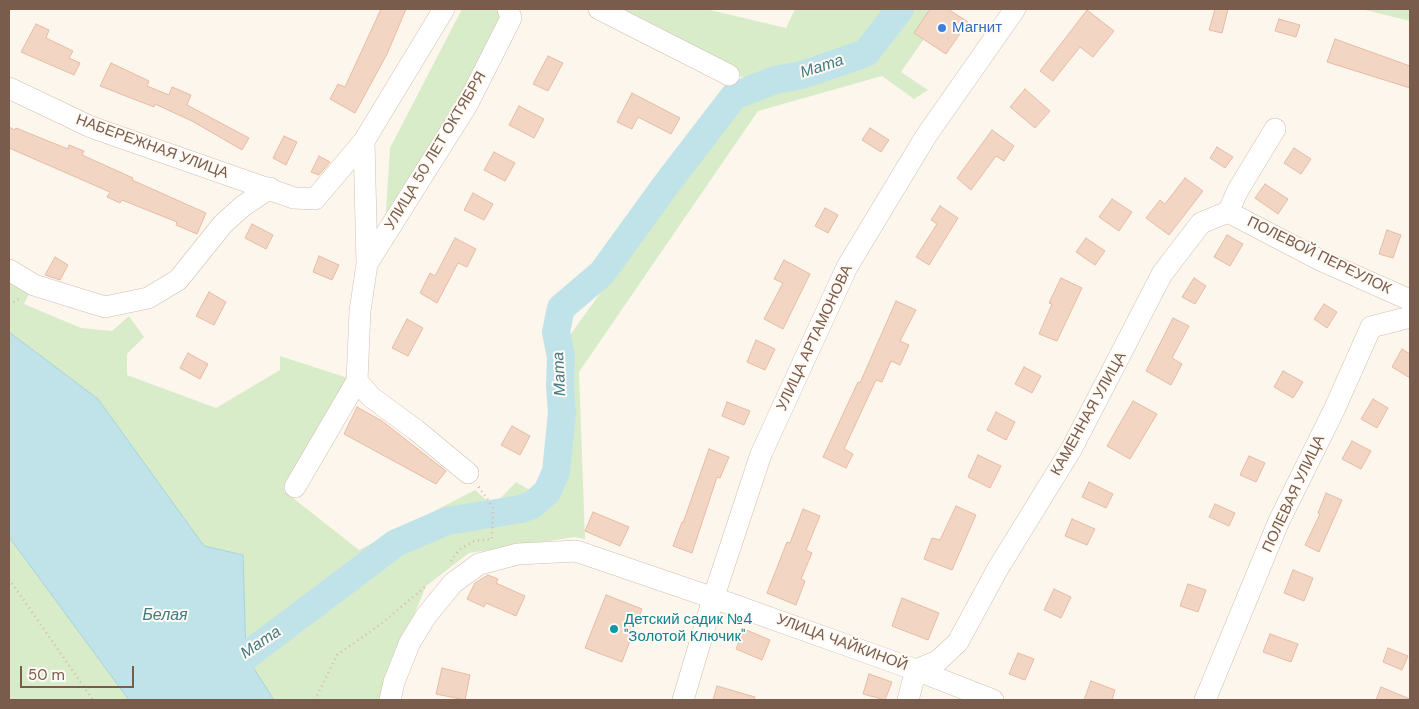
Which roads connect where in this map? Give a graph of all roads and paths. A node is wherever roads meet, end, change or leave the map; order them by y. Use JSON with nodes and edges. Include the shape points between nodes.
{"nodes":[{"id":1,"x":444,"y":9,"type":"edge"},
{"id":2,"x":599,"y":9,"type":"edge"},
{"id":3,"x":1016,"y":9,"type":"edge"},
{"id":4,"x":513,"y":12,"type":"edge"},
{"id":5,"x":729,"y":74,"type":"dead end"},
{"id":6,"x":9,"y":88,"type":"edge"},
{"id":7,"x":1275,"y":129,"type":"dead end"},
{"id":8,"x":364,"y":141,"type":"junction"},
{"id":9,"x":270,"y":188,"type":"junction"},
{"id":10,"x":1228,"y":212,"type":"junction"},
{"id":11,"x":368,"y":264,"type":"junction"},
{"id":12,"x":9,"y":270,"type":"edge"},
{"id":13,"x":1410,"y":300,"type":"edge"},
{"id":14,"x":1410,"y":317,"type":"edge"},
{"id":15,"x":357,"y":381,"type":"junction"},
{"id":16,"x":468,"y":474,"type":"joint"},
{"id":17,"x":295,"y":487,"type":"dead end"},
{"id":18,"x":492,"y":539,"type":"dead end"},
{"id":19,"x":9,"y":579,"type":"edge"},
{"id":20,"x":411,"y":598,"type":"dead end"},
{"id":21,"x":713,"y":599,"type":"junction"},
{"id":22,"x":916,"y":670,"type":"junction"},
{"id":23,"x":93,"y":700,"type":"edge"},
{"id":24,"x":315,"y":700,"type":"edge"},
{"id":25,"x":390,"y":700,"type":"edge"},
{"id":26,"x":683,"y":700,"type":"edge"},
{"id":27,"x":908,"y":700,"type":"edge"},
{"id":28,"x":993,"y":700,"type":"edge"},
{"id":29,"x":1206,"y":700,"type":"edge"}],
"edges":[{"from":1,"to":8,"type":"street"},
{"from":2,"to":5,"type":"street"},
{"from":3,"to":21,"type":"street","name":"УЛИЦА АРТАМОНОВА","via":[[926,136],[847,267],[761,454]]},
{"from":4,"to":11,"type":"street","name":"УЛИЦА 50 ЛЕТ ОКТЯБРЯ","via":[[467,105]]},
{"from":6,"to":9,"type":"street","name":"НАБЕРЕЖНАЯ УЛИЦА","via":[[91,127]]},
{"from":7,"to":10,"type":"street"},
{"from":8,"to":9,"type":"street","name":"НАБЕРЕЖНАЯ УЛИЦА","via":[[316,199],[294,198]]},
{"from":8,"to":11,"type":"street","name":"УЛИЦА 50 ЛЕТ ОКТЯБРЯ"},
{"from":9,"to":12,"type":"street","via":[[223,224],[178,280],[148,298],[105,307],[34,286]]},
{"from":10,"to":13,"type":"street","name":"ПОЛЕВОЙ ПЕРЕУЛОК","via":[[1320,260]]},
{"from":10,"to":22,"type":"street","name":"КАМЕННАЯ УЛИЦА","via":[[1201,223],[1162,274],[1072,448],[997,570],[958,642],[938,661]]},
{"from":11,"to":15,"type":"street","name":"УЛИЦА 50 ЛЕТ ОКТЯБРЯ","via":[[360,311]]},
{"from":14,"to":29,"type":"street","name":"ПОЛЕВАЯ УЛИЦА","via":[[1371,327],[1279,521]]},
{"from":15,"to":16,"type":"street","via":[[371,397]]},
{"from":15,"to":17,"type":"street"},
{"from":16,"to":18,"type":"path","via":[[493,507]]},
{"from":19,"to":23,"type":"path"},
{"from":20,"to":24,"type":"path","via":[[381,624],[337,654]]},
{"from":21,"to":22,"type":"street","name":"УЛИЦА ЧАЙКИНОЙ"},
{"from":21,"to":25,"type":"street","name":"УЛИЦА ЧАЙКИНОЙ","via":[[576,551],[518,554],[479,564],[453,583],[426,616],[410,642]]},
{"from":21,"to":26,"type":"street","name":"УЛИЦА АРТАМОНОВА"},
{"from":22,"to":27,"type":"street"},
{"from":22,"to":28,"type":"street","name":"УЛИЦА ЧАЙКИНОЙ"}]}
